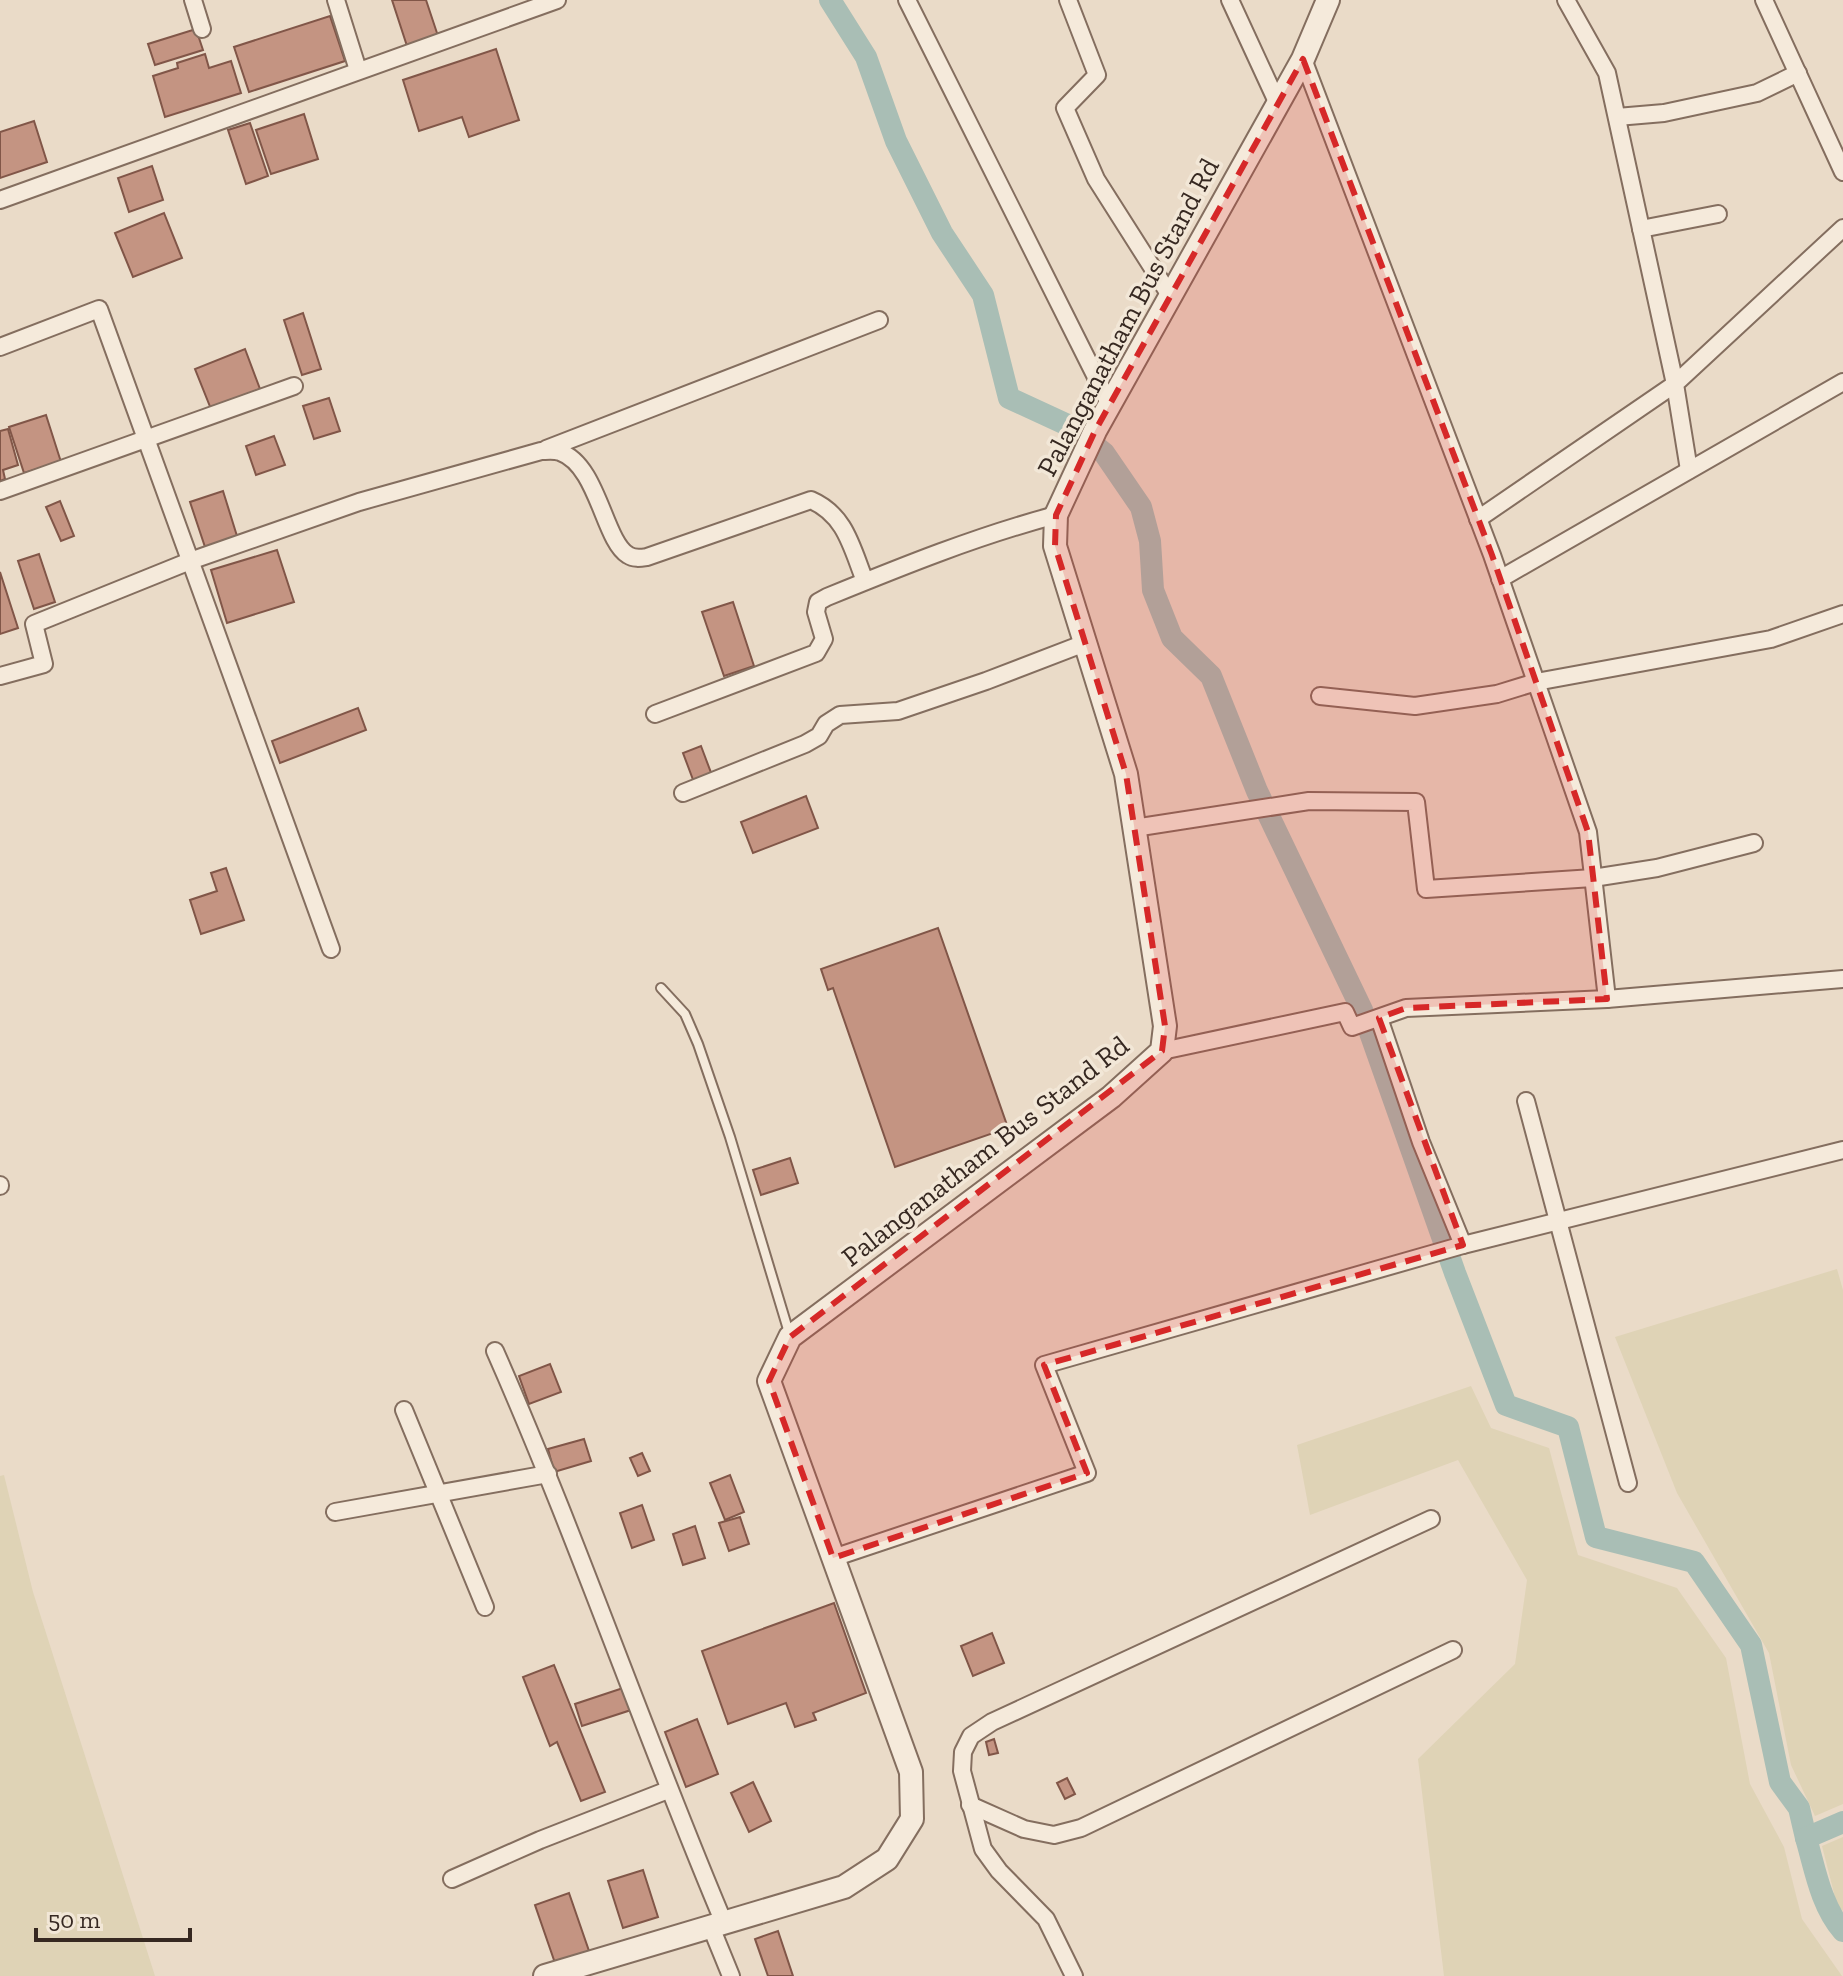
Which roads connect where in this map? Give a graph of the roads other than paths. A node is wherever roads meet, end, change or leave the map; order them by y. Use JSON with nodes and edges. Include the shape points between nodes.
{"nodes":[{"id":1,"x":193,"y":0,"type":"edge"},
{"id":2,"x":336,"y":0,"type":"edge"},
{"id":3,"x":557,"y":0,"type":"edge"},
{"id":4,"x":907,"y":0,"type":"edge"},
{"id":5,"x":1068,"y":0,"type":"edge"},
{"id":6,"x":1230,"y":0,"type":"edge"},
{"id":7,"x":1328,"y":0,"type":"edge"},
{"id":8,"x":1566,"y":0,"type":"edge"},
{"id":9,"x":1764,"y":0,"type":"edge"},
{"id":10,"x":202,"y":29,"type":"dead end"},
{"id":11,"x":1303,"y":59,"type":"junction"},
{"id":12,"x":358,"y":70,"type":"junction"},
{"id":13,"x":1798,"y":73,"type":"junction"},
{"id":14,"x":1278,"y":104,"type":"junction"},
{"id":15,"x":1617,"y":117,"type":"junction"},
{"id":16,"x":1843,"y":172,"type":"edge"},
{"id":17,"x":0,"y":200,"type":"edge"},
{"id":18,"x":1718,"y":214,"type":"dead end"},
{"id":19,"x":1843,"y":228,"type":"edge"},
{"id":20,"x":1641,"y":229,"type":"junction"},
{"id":21,"x":1171,"y":297,"type":"junction"},
{"id":22,"x":879,"y":320,"type":"dead end"},
{"id":23,"x":0,"y":347,"type":"edge"},
{"id":24,"x":1843,"y":382,"type":"edge"},
{"id":25,"x":1675,"y":384,"type":"junction"},
{"id":26,"x":294,"y":386,"type":"dead end"},
{"id":27,"x":1110,"y":405,"type":"junction"},
{"id":28,"x":148,"y":440,"type":"junction"},
{"id":29,"x":541,"y":451,"type":"junction"},
{"id":30,"x":1689,"y":470,"type":"junction"},
{"id":31,"x":0,"y":491,"type":"edge"},
{"id":32,"x":1056,"y":515,"type":"junction"},
{"id":33,"x":1478,"y":519,"type":"junction"},
{"id":34,"x":190,"y":561,"type":"junction"},
{"id":35,"x":1500,"y":579,"type":"junction"},
{"id":36,"x":865,"y":581,"type":"junction"},
{"id":37,"x":1843,"y":614,"type":"edge"},
{"id":38,"x":1085,"y":643,"type":"junction"},
{"id":39,"x":0,"y":676,"type":"edge"},
{"id":40,"x":1536,"y":682,"type":"junction"},
{"id":41,"x":1320,"y":696,"type":"dead end"},
{"id":42,"x":655,"y":714,"type":"dead end"},
{"id":43,"x":683,"y":793,"type":"dead end"},
{"id":44,"x":1134,"y":828,"type":"junction"},
{"id":45,"x":1754,"y":843,"type":"dead end"},
{"id":46,"x":1593,"y":878,"type":"junction"},
{"id":47,"x":331,"y":949,"type":"dead end"},
{"id":48,"x":1843,"y":979,"type":"edge"},
{"id":49,"x":661,"y":988,"type":"dead end"},
{"id":50,"x":1607,"y":999,"type":"junction"},
{"id":51,"x":1379,"y":1018,"type":"junction"},
{"id":52,"x":1162,"y":1051,"type":"junction"},
{"id":53,"x":1526,"y":1101,"type":"dead end"},
{"id":54,"x":1843,"y":1150,"type":"edge"},
{"id":55,"x":1558,"y":1222,"type":"junction"},
{"id":56,"x":1463,"y":1245,"type":"junction"},
{"id":57,"x":790,"y":1337,"type":"junction"},
{"id":58,"x":495,"y":1351,"type":"dead end"},
{"id":59,"x":404,"y":1410,"type":"dead end"},
{"id":60,"x":548,"y":1474,"type":"junction"},
{"id":61,"x":1628,"y":1483,"type":"dead end"},
{"id":62,"x":438,"y":1494,"type":"junction"},
{"id":63,"x":335,"y":1512,"type":"dead end"},
{"id":64,"x":1431,"y":1519,"type":"dead end"},
{"id":65,"x":833,"y":1558,"type":"junction"},
{"id":66,"x":485,"y":1607,"type":"dead end"},
{"id":67,"x":1453,"y":1650,"type":"dead end"},
{"id":68,"x":668,"y":1790,"type":"junction"},
{"id":69,"x":970,"y":1805,"type":"junction"},
{"id":70,"x":452,"y":1879,"type":"dead end"},
{"id":71,"x":718,"y":1925,"type":"junction"},
{"id":72,"x":545,"y":1976,"type":"edge"},
{"id":73,"x":731,"y":1976,"type":"edge"},
{"id":74,"x":1074,"y":1976,"type":"edge"}],
"edges":[{"from":1,"to":10,"type":"street"},
{"from":2,"to":12,"type":"street"},
{"from":3,"to":12,"type":"street"},
{"from":4,"to":27,"type":"street"},
{"from":5,"to":21,"type":"street","via":[[1097,75],[1065,108],[1096,179]]},
{"from":6,"to":14,"type":"street"},
{"from":7,"to":11,"type":"street","name":"Palanganatham Bus Stand Rd"},
{"from":8,"to":15,"type":"street","via":[[1607,73]]},
{"from":9,"to":13,"type":"street"},
{"from":11,"to":14,"type":"street","name":"Palanganatham Bus Stand Rd"},
{"from":11,"to":33,"type":"street"},
{"from":12,"to":17,"type":"street"},
{"from":13,"to":15,"type":"street","via":[[1757,93]]},
{"from":13,"to":16,"type":"street"},
{"from":14,"to":21,"type":"street","name":"Palanganatham Bus Stand Rd"},
{"from":15,"to":20,"type":"street"},
{"from":18,"to":20,"type":"street"},
{"from":19,"to":25,"type":"street"},
{"from":20,"to":25,"type":"street"},
{"from":21,"to":27,"type":"street","name":"Palanganatham Bus Stand Rd"},
{"from":22,"to":29,"type":"street"},
{"from":23,"to":28,"type":"street","via":[[99,309]]},
{"from":24,"to":30,"type":"street"},
{"from":25,"to":30,"type":"street"},
{"from":25,"to":33,"type":"street"},
{"from":26,"to":28,"type":"street"},
{"from":27,"to":32,"type":"street","name":"Palanganatham Bus Stand Rd"},
{"from":28,"to":31,"type":"street"},
{"from":28,"to":34,"type":"street"},
{"from":29,"to":34,"type":"street","via":[[359,502]]},
{"from":29,"to":36,"type":"street","via":[[560,452],[572,460],[627,555],[647,557],[811,500],[843,525]]},
{"from":30,"to":35,"type":"street"},
{"from":32,"to":36,"type":"street"},
{"from":32,"to":38,"type":"street","name":"Palanganatham Bus Stand Rd","via":[[1055,546]]},
{"from":33,"to":35,"type":"street"},
{"from":34,"to":39,"type":"street","via":[[34,624],[44,664]]},
{"from":34,"to":47,"type":"street"},
{"from":35,"to":40,"type":"street"},
{"from":36,"to":42,"type":"street","via":[[818,602],[824,639],[816,653]]},
{"from":37,"to":40,"type":"street","via":[[1771,639]]},
{"from":38,"to":43,"type":"street","via":[[898,711],[840,715],[805,744]]},
{"from":38,"to":44,"type":"street","name":"Palanganatham Bus Stand Rd","via":[[1126,774]]},
{"from":40,"to":41,"type":"street","via":[[1497,694],[1415,706]]},
{"from":40,"to":46,"type":"street","via":[[1588,832]]},
{"from":44,"to":46,"type":"street","via":[[1309,801],[1416,802],[1426,889]]},
{"from":44,"to":52,"type":"street","name":"Palanganatham Bus Stand Rd","via":[[1165,1026]]},
{"from":45,"to":46,"type":"street"},
{"from":46,"to":50,"type":"street"},
{"from":48,"to":50,"type":"street"},
{"from":49,"to":57,"type":"lane","via":[[685,1014],[698,1044]]},
{"from":50,"to":51,"type":"street","via":[[1406,1008]]},
{"from":51,"to":52,"type":"street","via":[[1352,1027],[1345,1012]]},
{"from":51,"to":56,"type":"street"},
{"from":52,"to":57,"type":"street","name":"Palanganatham Bus Stand Rd","via":[[1111,1097]]},
{"from":53,"to":55,"type":"street"},
{"from":54,"to":55,"type":"street"},
{"from":55,"to":56,"type":"street"},
{"from":55,"to":61,"type":"street"},
{"from":56,"to":65,"type":"street","via":[[1044,1365],[1087,1473]]},
{"from":57,"to":65,"type":"street","name":"Palanganatham Bus Stand Rd","via":[[769,1381]]},
{"from":58,"to":60,"type":"street"},
{"from":59,"to":62,"type":"street"},
{"from":60,"to":62,"type":"street"},
{"from":60,"to":68,"type":"street"},
{"from":62,"to":63,"type":"street"},
{"from":62,"to":66,"type":"street"},
{"from":64,"to":69,"type":"street","via":[[992,1722],[971,1736],[963,1752]]},
{"from":65,"to":71,"type":"street","name":"Palanganatham Bus Stand Rd","via":[[911,1772],[912,1819],[887,1859],[844,1887]]},
{"from":67,"to":69,"type":"street","via":[[1081,1828],[1054,1835],[1024,1829]]},
{"from":68,"to":70,"type":"street"},
{"from":68,"to":71,"type":"street"},
{"from":69,"to":74,"type":"street","via":[[989,1861],[1046,1919]]},
{"from":71,"to":72,"type":"street","name":"Palanganatham Bus Stand Rd"},
{"from":71,"to":73,"type":"street"}]}
